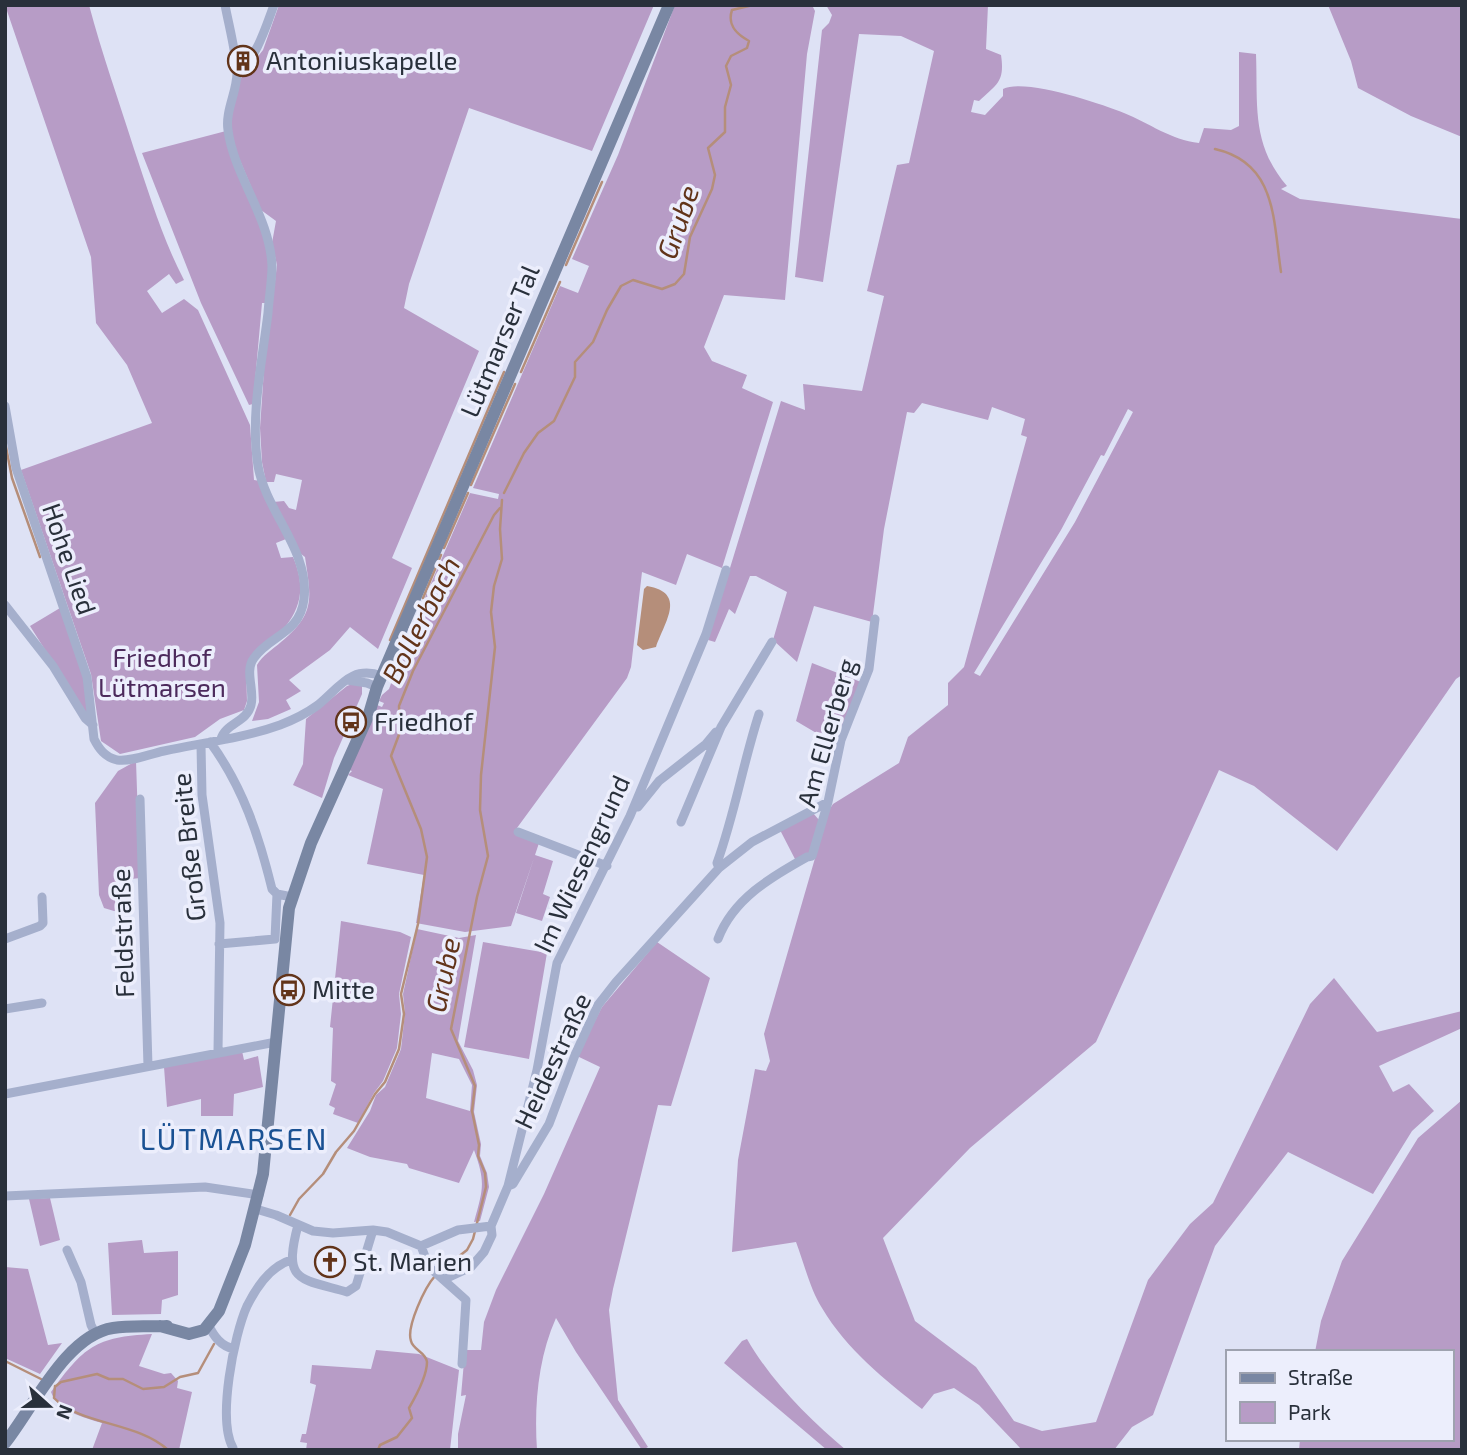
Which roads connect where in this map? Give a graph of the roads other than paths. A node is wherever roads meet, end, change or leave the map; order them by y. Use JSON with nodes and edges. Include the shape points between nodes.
{"nodes":[{"id":1,"x":225,"y":5,"type":"edge"},
{"id":2,"x":274,"y":5,"type":"edge"},
{"id":3,"x":669,"y":5,"type":"edge"},
{"id":4,"x":237,"y":74,"type":"junction"},
{"id":5,"x":5,"y":406,"type":"edge"},
{"id":6,"x":726,"y":570,"type":"dead end"},
{"id":7,"x":5,"y":605,"type":"edge"},
{"id":8,"x":875,"y":620,"type":"dead end"},
{"id":9,"x":772,"y":642,"type":"dead end"},
{"id":10,"x":378,"y":686,"type":"junction"},
{"id":11,"x":759,"y":714,"type":"dead end"},
{"id":12,"x":93,"y":724,"type":"junction"},
{"id":13,"x":721,"y":727,"type":"junction"},
{"id":14,"x":221,"y":739,"type":"junction"},
{"id":15,"x":206,"y":744,"type":"junction"},
{"id":16,"x":140,"y":799,"type":"dead end"},
{"id":17,"x":828,"y":802,"type":"junction"},
{"id":18,"x":630,"y":816,"type":"junction"},
{"id":19,"x":681,"y":822,"type":"dead end"},
{"id":20,"x":518,"y":832,"type":"dead end"},
{"id":21,"x":607,"y":866,"type":"junction"},
{"id":22,"x":719,"y":868,"type":"junction"},
{"id":23,"x":277,"y":894,"type":"junction"},
{"id":24,"x":42,"y":897,"type":"dead end"},
{"id":25,"x":292,"y":897,"type":"junction"},
{"id":26,"x":5,"y":939,"type":"edge"},
{"id":27,"x":718,"y":939,"type":"dead end"},
{"id":28,"x":219,"y":944,"type":"junction"},
{"id":29,"x":42,"y":1003,"type":"dead end"},
{"id":30,"x":5,"y":1009,"type":"edge"},
{"id":31,"x":276,"y":1042,"type":"junction"},
{"id":32,"x":218,"y":1051,"type":"junction"},
{"id":33,"x":148,"y":1066,"type":"junction"},
{"id":34,"x":5,"y":1094,"type":"edge"},
{"id":35,"x":508,"y":1186,"type":"junction"},
{"id":36,"x":259,"y":1195,"type":"junction"},
{"id":37,"x":5,"y":1196,"type":"edge"},
{"id":38,"x":256,"y":1209,"type":"junction"},
{"id":39,"x":298,"y":1225,"type":"junction"},
{"id":40,"x":486,"y":1226,"type":"junction"},
{"id":41,"x":373,"y":1230,"type":"junction"},
{"id":42,"x":421,"y":1246,"type":"junction"},
{"id":43,"x":68,"y":1250,"type":"dead end"},
{"id":44,"x":290,"y":1260,"type":"junction"},
{"id":45,"x":440,"y":1275,"type":"junction"},
{"id":46,"x":208,"y":1324,"type":"junction"},
{"id":47,"x":95,"y":1332,"type":"junction"},
{"id":48,"x":234,"y":1349,"type":"junction"},
{"id":49,"x":462,"y":1364,"type":"dead end"},
{"id":50,"x":5,"y":1443,"type":"edge"},
{"id":51,"x":233,"y":1448,"type":"dead end"}],
"edges":[{"from":1,"to":4,"type":"street"},
{"from":2,"to":4,"type":"street","via":[[259,43]]},
{"from":3,"to":10,"type":"main road","name":"Lütmarser Tal"},
{"from":4,"to":14,"type":"street","via":[[228,129],[272,264],[256,415],[258,465],[267,497],[298,557],[304,597],[293,625],[254,657],[251,707]]},
{"from":5,"to":12,"type":"street","name":"Hohe Lied","via":[[16,468],[87,677]]},
{"from":6,"to":18,"type":"street","name":"Im Wiesengrund","via":[[706,634]]},
{"from":7,"to":12,"type":"street"},
{"from":8,"to":17,"type":"street","name":"Am Ellerberg","via":[[870,669],[841,740]]},
{"from":9,"to":13,"type":"street"},
{"from":10,"to":14,"type":"street","via":[[371,673],[358,673],[294,719]]},
{"from":10,"to":25,"type":"main road","name":"Lütmarser Tal","via":[[339,763]]},
{"from":11,"to":22,"type":"street"},
{"from":12,"to":15,"type":"street","via":[[98,748],[118,760]]},
{"from":13,"to":18,"type":"street","via":[[659,781]]},
{"from":13,"to":19,"type":"street"},
{"from":14,"to":15,"type":"street"},
{"from":15,"to":23,"type":"street","via":[[241,791]]},
{"from":15,"to":28,"type":"street","name":"Große Breite","via":[[202,795],[216,884]]},
{"from":16,"to":33,"type":"street","name":"Feldstraße"},
{"from":17,"to":22,"type":"street","name":"Heidestraße","via":[[752,842]]},
{"from":17,"to":27,"type":"street","name":"Am Ellerberg","via":[[812,856],[770,877],[748,896],[724,922]]},
{"from":18,"to":21,"type":"street","name":"Im Wiesengrund"},
{"from":20,"to":21,"type":"street"},
{"from":21,"to":35,"type":"street","name":"Im Wiesengrund","via":[[557,963]]},
{"from":22,"to":35,"type":"street","name":"Heidestraße","via":[[598,1005],[549,1124]]},
{"from":23,"to":25,"type":"street"},
{"from":23,"to":28,"type":"street","name":"Große Breite","via":[[275,939]]},
{"from":24,"to":26,"type":"street","via":[[43,923]]},
{"from":25,"to":31,"type":"main road","name":"Lütmarser Tal"},
{"from":28,"to":32,"type":"street","name":"Große Breite"},
{"from":29,"to":30,"type":"street"},
{"from":31,"to":32,"type":"street"},
{"from":31,"to":36,"type":"main road","name":"Lütmarser Tal"},
{"from":32,"to":33,"type":"street"},
{"from":33,"to":34,"type":"street"},
{"from":35,"to":40,"type":"street","name":"Heidestraße"},
{"from":36,"to":37,"type":"street","via":[[196,1187]]},
{"from":36,"to":38,"type":"main road","name":"Lütmarser Tal"},
{"from":38,"to":39,"type":"street"},
{"from":38,"to":46,"type":"main road","via":[[222,1304]]},
{"from":39,"to":41,"type":"street","via":[[332,1233]]},
{"from":39,"to":44,"type":"street"},
{"from":40,"to":42,"type":"street"},
{"from":40,"to":45,"type":"street","name":"Heidestraße","via":[[490,1241],[478,1261]]},
{"from":41,"to":42,"type":"street"},
{"from":41,"to":44,"type":"street","via":[[352,1291],[309,1281],[296,1273]]},
{"from":42,"to":45,"type":"street","via":[[426,1262]]},
{"from":43,"to":47,"type":"street","via":[[88,1288]]},
{"from":44,"to":48,"type":"street","via":[[276,1266],[247,1306]]},
{"from":45,"to":49,"type":"street","via":[[466,1300]]},
{"from":46,"to":47,"type":"main road","via":[[189,1334],[160,1326]]},
{"from":46,"to":48,"type":"street","via":[[219,1342]]},
{"from":47,"to":50,"type":"main road","via":[[71,1350]]},
{"from":48,"to":51,"type":"street","via":[[225,1423]]}]}
